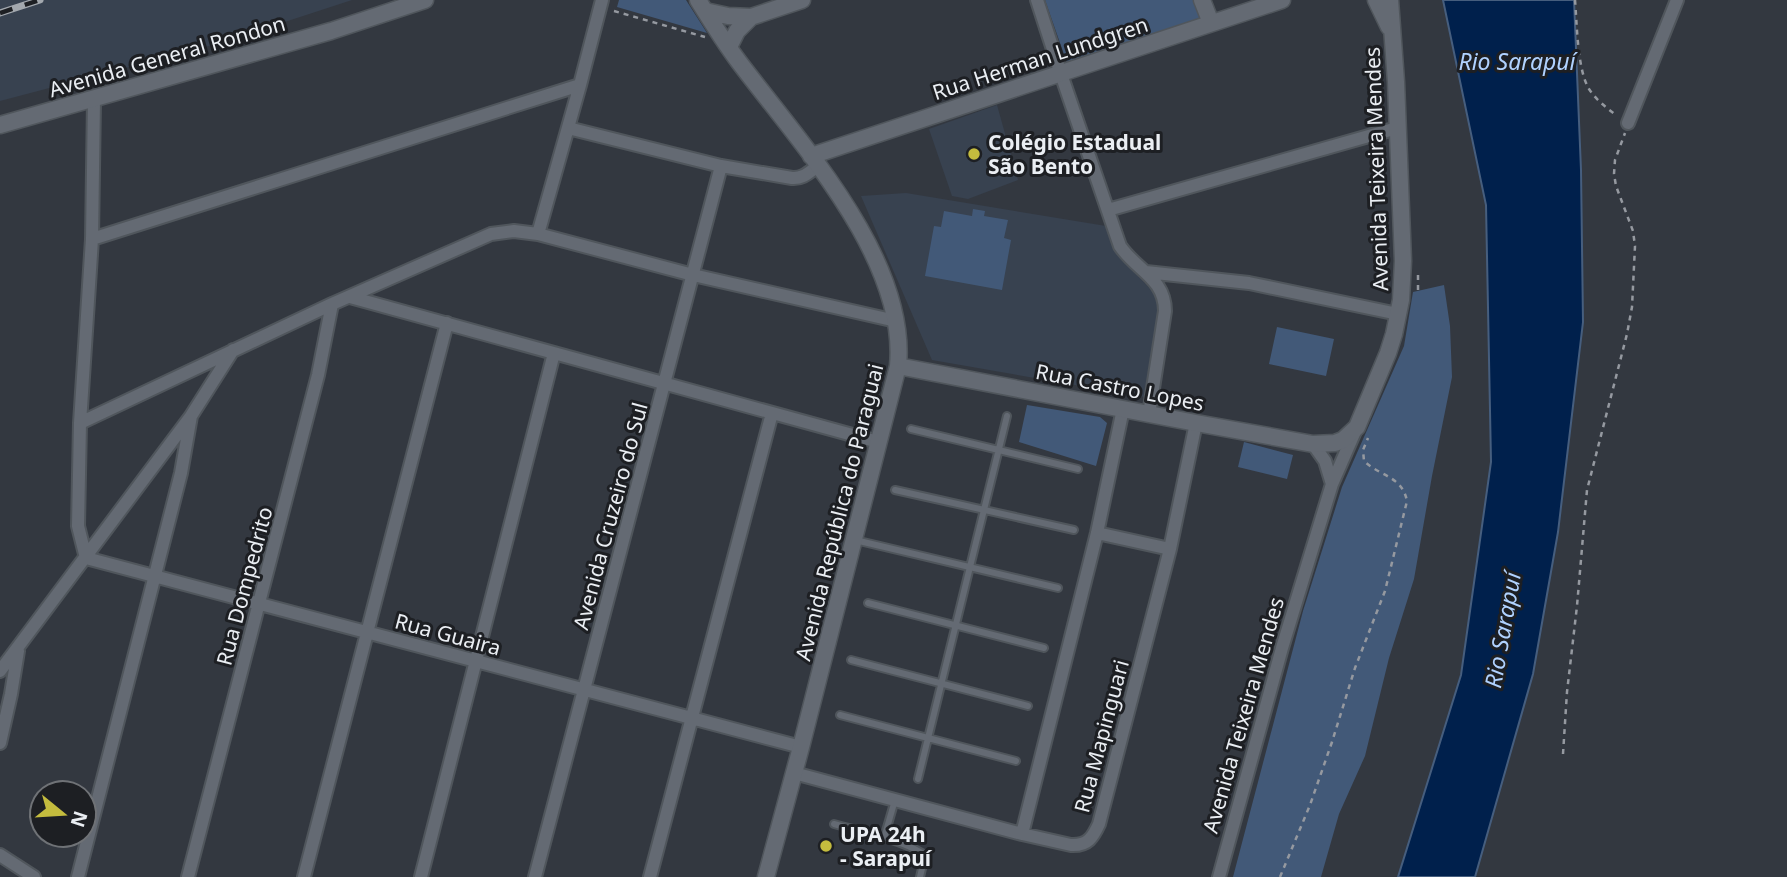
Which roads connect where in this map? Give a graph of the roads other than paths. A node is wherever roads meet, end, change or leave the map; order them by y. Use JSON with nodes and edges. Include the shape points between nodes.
{"nodes":[{"id":1,"x":425,"y":0,"type":"edge"},
{"id":2,"x":802,"y":0,"type":"edge"},
{"id":3,"x":1037,"y":0,"type":"edge"},
{"id":4,"x":1202,"y":0,"type":"edge"},
{"id":5,"x":1282,"y":0,"type":"edge"},
{"id":6,"x":1376,"y":0,"type":"edge"},
{"id":7,"x":1390,"y":0,"type":"edge"},
{"id":8,"x":1677,"y":0,"type":"edge"},
{"id":9,"x":601,"y":3,"type":"edge"},
{"id":10,"x":701,"y":6,"type":"edge"},
{"id":11,"x":751,"y":17,"type":"junction"},
{"id":12,"x":1211,"y":23,"type":"junction"},
{"id":13,"x":1393,"y":36,"type":"junction"},
{"id":14,"x":727,"y":45,"type":"junction"},
{"id":15,"x":1061,"y":74,"type":"junction"},
{"id":16,"x":580,"y":85,"type":"junction"},
{"id":17,"x":94,"y":100,"type":"junction"},
{"id":18,"x":1628,"y":123,"type":"road end"},
{"id":19,"x":0,"y":125,"type":"edge"},
{"id":20,"x":568,"y":128,"type":"junction"},
{"id":21,"x":1397,"y":128,"type":"junction"},
{"id":22,"x":814,"y":161,"type":"junction"},
{"id":23,"x":721,"y":166,"type":"junction"},
{"id":24,"x":1108,"y":209,"type":"junction"},
{"id":25,"x":538,"y":234,"type":"junction"},
{"id":26,"x":92,"y":239,"type":"junction"},
{"id":27,"x":1146,"y":272,"type":"junction"},
{"id":28,"x":693,"y":275,"type":"junction"},
{"id":29,"x":351,"y":297,"type":"junction"},
{"id":30,"x":332,"y":304,"type":"junction"},
{"id":31,"x":1398,"y":314,"type":"junction"},
{"id":32,"x":896,"y":321,"type":"junction"},
{"id":33,"x":447,"y":323,"type":"junction"},
{"id":34,"x":233,"y":350,"type":"junction"},
{"id":35,"x":554,"y":353,"type":"junction"},
{"id":36,"x":898,"y":366,"type":"junction"},
{"id":37,"x":664,"y":383,"type":"junction"},
{"id":38,"x":1123,"y":409,"type":"junction"},
{"id":39,"x":772,"y":413,"type":"junction"},
{"id":40,"x":1149,"y":414,"type":"junction"},
{"id":41,"x":191,"y":416,"type":"junction"},
{"id":42,"x":1007,"y":416,"type":"dead end"},
{"id":43,"x":80,"y":423,"type":"junction"},
{"id":44,"x":1196,"y":424,"type":"junction"},
{"id":45,"x":911,"y":429,"type":"dead end"},
{"id":46,"x":1362,"y":433,"type":"junction"},
{"id":47,"x":878,"y":442,"type":"junction"},
{"id":48,"x":1313,"y":444,"type":"junction"},
{"id":49,"x":998,"y":451,"type":"junction"},
{"id":50,"x":1078,"y":469,"type":"dead end"},
{"id":51,"x":1332,"y":484,"type":"junction"},
{"id":52,"x":895,"y":490,"type":"dead end"},
{"id":53,"x":984,"y":510,"type":"junction"},
{"id":54,"x":1074,"y":530,"type":"dead end"},
{"id":55,"x":1097,"y":533,"type":"junction"},
{"id":56,"x":854,"y":540,"type":"junction"},
{"id":57,"x":1170,"y":549,"type":"junction"},
{"id":58,"x":86,"y":558,"type":"junction"},
{"id":59,"x":970,"y":567,"type":"junction"},
{"id":60,"x":155,"y":576,"type":"junction"},
{"id":61,"x":1058,"y":588,"type":"dead end"},
{"id":62,"x":867,"y":603,"type":"dead end"},
{"id":63,"x":259,"y":604,"type":"junction"},
{"id":64,"x":956,"y":625,"type":"junction"},
{"id":65,"x":366,"y":632,"type":"junction"},
{"id":66,"x":19,"y":647,"type":"junction"},
{"id":67,"x":1044,"y":648,"type":"dead end"},
{"id":68,"x":851,"y":660,"type":"dead end"},
{"id":69,"x":476,"y":661,"type":"junction"},
{"id":70,"x":0,"y":671,"type":"edge"},
{"id":71,"x":941,"y":684,"type":"junction"},
{"id":72,"x":584,"y":690,"type":"junction"},
{"id":73,"x":1028,"y":706,"type":"dead end"},
{"id":74,"x":839,"y":715,"type":"dead end"},
{"id":75,"x":692,"y":718,"type":"junction"},
{"id":76,"x":928,"y":738,"type":"junction"},
{"id":77,"x":0,"y":743,"type":"edge"},
{"id":78,"x":801,"y":747,"type":"junction"},
{"id":79,"x":1016,"y":761,"type":"dead end"},
{"id":80,"x":794,"y":773,"type":"junction"},
{"id":81,"x":918,"y":779,"type":"dead end"},
{"id":82,"x":895,"y":800,"type":"junction"},
{"id":83,"x":834,"y":824,"type":"dead end"},
{"id":84,"x":1022,"y":834,"type":"junction"},
{"id":85,"x":884,"y":838,"type":"junction"},
{"id":86,"x":0,"y":855,"type":"edge"},
{"id":87,"x":34,"y":877,"type":"edge"},
{"id":88,"x":78,"y":877,"type":"edge"},
{"id":89,"x":188,"y":877,"type":"edge"},
{"id":90,"x":304,"y":877,"type":"edge"},
{"id":91,"x":421,"y":877,"type":"edge"},
{"id":92,"x":535,"y":877,"type":"edge"},
{"id":93,"x":650,"y":877,"type":"edge"},
{"id":94,"x":766,"y":877,"type":"edge"},
{"id":95,"x":920,"y":877,"type":"edge"},
{"id":96,"x":1219,"y":877,"type":"edge"}],
"edges":[{"from":1,"to":17,"type":"main road","name":"Avenida General Rondon"},
{"from":2,"to":11,"type":"main road"},
{"from":3,"to":15,"type":"street"},
{"from":4,"to":12,"type":"main road"},
{"from":5,"to":12,"type":"main road","name":"Rua Herman Lundgren"},
{"from":6,"to":13,"type":"main road"},
{"from":7,"to":13,"type":"main road","name":"Avenida Teixeira Mendes"},
{"from":8,"to":18,"type":"street"},
{"from":9,"to":16,"type":"street"},
{"from":10,"to":11,"type":"main road","via":[[728,16]]},
{"from":10,"to":14,"type":"main road","name":"Avenida República do Paraguai"},
{"from":11,"to":14,"type":"main road"},
{"from":12,"to":15,"type":"main road","name":"Rua Herman Lundgren"},
{"from":13,"to":21,"type":"main road","name":"Avenida Teixeira Mendes"},
{"from":14,"to":22,"type":"main road","name":"Avenida República do Paraguai"},
{"from":15,"to":22,"type":"main road","name":"Rua Herman Lundgren"},
{"from":15,"to":24,"type":"street"},
{"from":16,"to":20,"type":"street"},
{"from":16,"to":26,"type":"street"},
{"from":17,"to":19,"type":"main road","name":"Avenida General Rondon"},
{"from":17,"to":26,"type":"street"},
{"from":20,"to":23,"type":"street"},
{"from":20,"to":25,"type":"street"},
{"from":21,"to":24,"type":"street"},
{"from":21,"to":31,"type":"main road","name":"Avenida Teixeira Mendes","via":[[1403,261]]},
{"from":22,"to":23,"type":"street","via":[[798,178]]},
{"from":22,"to":32,"type":"main road","name":"Avenida República do Paraguai","via":[[856,219]]},
{"from":23,"to":28,"type":"street","name":"Avenida Cruzeiro do Sul"},
{"from":24,"to":27,"type":"street","via":[[1121,246]]},
{"from":25,"to":28,"type":"street"},
{"from":25,"to":29,"type":"street","via":[[491,234]]},
{"from":26,"to":43,"type":"street"},
{"from":27,"to":31,"type":"street","via":[[1249,283]]},
{"from":27,"to":40,"type":"street","via":[[1165,300]]},
{"from":28,"to":32,"type":"street"},
{"from":28,"to":37,"type":"street","name":"Avenida Cruzeiro do Sul"},
{"from":29,"to":30,"type":"street"},
{"from":29,"to":33,"type":"street"},
{"from":30,"to":34,"type":"street"},
{"from":30,"to":63,"type":"street","name":"Rua Dompedrito"},
{"from":31,"to":46,"type":"main road","name":"Avenida Teixeira Mendes"},
{"from":32,"to":36,"type":"main road","name":"Avenida República do Paraguai"},
{"from":33,"to":35,"type":"street"},
{"from":33,"to":65,"type":"street"},
{"from":34,"to":41,"type":"street"},
{"from":34,"to":43,"type":"street"},
{"from":35,"to":37,"type":"street"},
{"from":35,"to":69,"type":"street"},
{"from":36,"to":38,"type":"main road","name":"Rua Castro Lopes"},
{"from":36,"to":47,"type":"main road","name":"Avenida República do Paraguai"},
{"from":37,"to":39,"type":"street"},
{"from":37,"to":72,"type":"street","name":"Avenida Cruzeiro do Sul"},
{"from":38,"to":40,"type":"main road","name":"Rua Castro Lopes"},
{"from":38,"to":55,"type":"street"},
{"from":39,"to":47,"type":"street"},
{"from":39,"to":75,"type":"street"},
{"from":40,"to":44,"type":"main road","name":"Rua Castro Lopes"},
{"from":41,"to":58,"type":"street"},
{"from":41,"to":60,"type":"street"},
{"from":42,"to":49,"type":"lane"},
{"from":43,"to":58,"type":"street","via":[[78,526]]},
{"from":44,"to":48,"type":"main road","name":"Rua Castro Lopes"},
{"from":44,"to":57,"type":"street","name":"Rua Mapinguari"},
{"from":45,"to":49,"type":"lane"},
{"from":46,"to":48,"type":"main road","name":"Rua Castro Lopes","via":[[1335,443]]},
{"from":46,"to":51,"type":"street","name":"Avenida Teixeira Mendes"},
{"from":47,"to":56,"type":"main road","name":"Avenida República do Paraguai"},
{"from":48,"to":51,"type":"street","via":[[1325,461]]},
{"from":49,"to":50,"type":"lane"},
{"from":49,"to":53,"type":"lane"},
{"from":51,"to":96,"type":"street","name":"Avenida Teixeira Mendes"},
{"from":52,"to":53,"type":"lane"},
{"from":53,"to":54,"type":"lane"},
{"from":53,"to":59,"type":"lane"},
{"from":55,"to":57,"type":"street"},
{"from":55,"to":84,"type":"street"},
{"from":56,"to":59,"type":"lane"},
{"from":56,"to":78,"type":"main road","name":"Avenida República do Paraguai"},
{"from":57,"to":84,"type":"street","name":"Rua Mapinguari","via":[[1093,837],[1078,846]]},
{"from":58,"to":60,"type":"street","name":"Rua Guaira"},
{"from":58,"to":66,"type":"street"},
{"from":59,"to":61,"type":"lane"},
{"from":59,"to":64,"type":"lane"},
{"from":60,"to":63,"type":"street","name":"Rua Guaira"},
{"from":60,"to":88,"type":"street"},
{"from":62,"to":64,"type":"lane"},
{"from":63,"to":65,"type":"street","name":"Rua Guaira"},
{"from":63,"to":89,"type":"street","name":"Rua Dompedrito"},
{"from":64,"to":67,"type":"lane"},
{"from":64,"to":71,"type":"lane"},
{"from":65,"to":69,"type":"street","name":"Rua Guaira"},
{"from":65,"to":90,"type":"street"},
{"from":66,"to":70,"type":"street"},
{"from":66,"to":77,"type":"street"},
{"from":68,"to":71,"type":"lane"},
{"from":69,"to":72,"type":"street","name":"Rua Guaira"},
{"from":69,"to":91,"type":"street"},
{"from":71,"to":73,"type":"lane"},
{"from":71,"to":76,"type":"lane"},
{"from":72,"to":75,"type":"street","name":"Rua Guaira"},
{"from":72,"to":92,"type":"street","name":"Avenida Cruzeiro do Sul"},
{"from":74,"to":76,"type":"lane"},
{"from":75,"to":78,"type":"street","name":"Rua Guaira"},
{"from":75,"to":93,"type":"street"},
{"from":76,"to":79,"type":"lane"},
{"from":76,"to":81,"type":"lane"},
{"from":78,"to":80,"type":"main road","name":"Avenida República do Paraguai"},
{"from":80,"to":82,"type":"street","name":"Rua Mapinguari"},
{"from":80,"to":94,"type":"main road","name":"Avenida República do Paraguai"},
{"from":82,"to":84,"type":"street","name":"Rua Mapinguari"},
{"from":82,"to":85,"type":"lane"},
{"from":83,"to":85,"type":"lane"},
{"from":85,"to":95,"type":"lane","via":[[922,853]]},
{"from":86,"to":87,"type":"street"}]}
